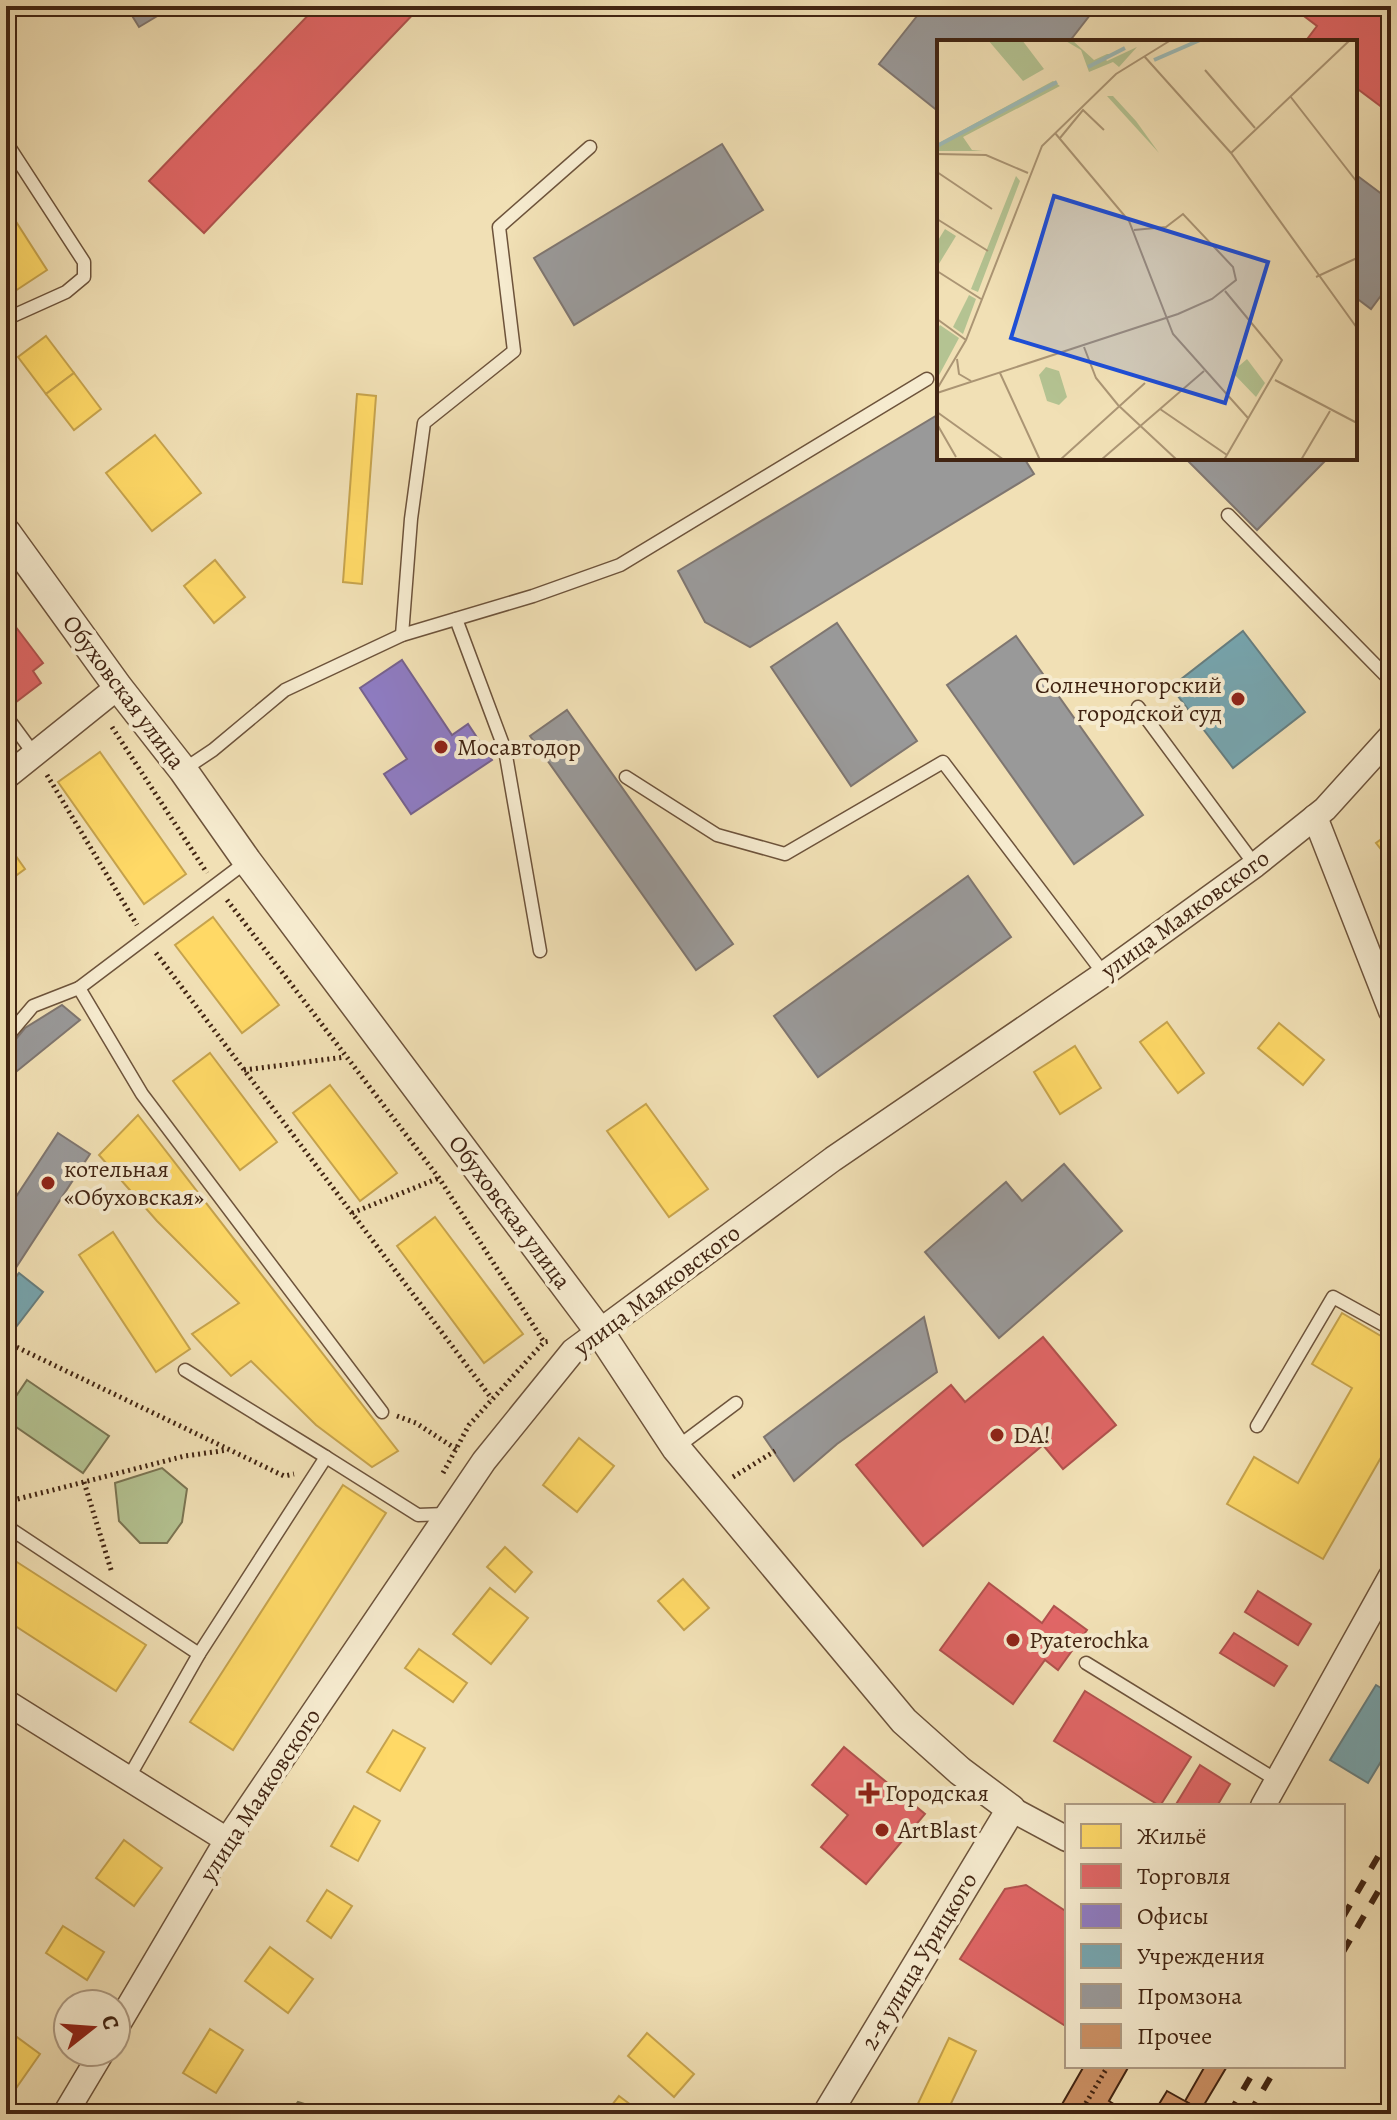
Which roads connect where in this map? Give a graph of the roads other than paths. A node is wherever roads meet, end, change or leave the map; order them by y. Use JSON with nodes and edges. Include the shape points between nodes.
{"nodes":[{"id":1,"x":6,"y":142,"type":"edge"},
{"id":2,"x":590,"y":147,"type":"dead end"},
{"id":3,"x":6,"y":319,"type":"edge"},
{"id":4,"x":927,"y":379,"type":"dead end"},
{"id":5,"x":1228,"y":515,"type":"dead end"},
{"id":6,"x":6,"y":532,"type":"edge"},
{"id":7,"x":456,"y":619,"type":"junction"},
{"id":8,"x":402,"y":635,"type":"junction"},
{"id":9,"x":1391,"y":681,"type":"edge"},
{"id":10,"x":107,"y":695,"type":"junction"},
{"id":11,"x":1138,"y":707,"type":"dead end"},
{"id":12,"x":6,"y":716,"type":"edge"},
{"id":13,"x":1391,"y":736,"type":"edge"},
{"id":14,"x":34,"y":754,"type":"junction"},
{"id":15,"x":183,"y":770,"type":"junction"},
{"id":16,"x":6,"y":777,"type":"edge"},
{"id":17,"x":626,"y":777,"type":"dead end"},
{"id":18,"x":1315,"y":817,"type":"junction"},
{"id":19,"x":247,"y":861,"type":"junction"},
{"id":20,"x":1255,"y":865,"type":"junction"},
{"id":21,"x":540,"y":951,"type":"dead end"},
{"id":22,"x":1104,"y":974,"type":"junction"},
{"id":23,"x":79,"y":988,"type":"junction"},
{"id":24,"x":1391,"y":1011,"type":"edge"},
{"id":25,"x":6,"y":1038,"type":"edge"},
{"id":26,"x":1391,"y":1329,"type":"edge"},
{"id":27,"x":599,"y":1331,"type":"junction"},
{"id":28,"x":185,"y":1370,"type":"dead end"},
{"id":29,"x":736,"y":1403,"type":"dead end"},
{"id":30,"x":382,"y":1412,"type":"road end"},
{"id":31,"x":1257,"y":1426,"type":"dead end"},
{"id":32,"x":676,"y":1448,"type":"junction"},
{"id":33,"x":323,"y":1461,"type":"junction"},
{"id":34,"x":447,"y":1514,"type":"junction"},
{"id":35,"x":6,"y":1526,"type":"edge"},
{"id":36,"x":1391,"y":1576,"type":"edge"},
{"id":37,"x":199,"y":1654,"type":"junction"},
{"id":38,"x":1086,"y":1663,"type":"dead end"},
{"id":39,"x":6,"y":1702,"type":"edge"},
{"id":40,"x":129,"y":1777,"type":"junction"},
{"id":41,"x":1278,"y":1781,"type":"junction"},
{"id":42,"x":1264,"y":1804,"type":"edge"},
{"id":43,"x":1011,"y":1809,"type":"junction"},
{"id":44,"x":1065,"y":1838,"type":"edge"},
{"id":45,"x":227,"y":1840,"type":"junction"},
{"id":46,"x":132,"y":2001,"type":"edge"},
{"id":47,"x":92,"y":2068,"type":"edge"},
{"id":48,"x":65,"y":2114,"type":"edge"},
{"id":49,"x":827,"y":2114,"type":"edge"}],
"edges":[{"from":1,"to":3,"type":"lane","via":[[84,262],[84,277],[66,292]]},
{"from":2,"to":8,"type":"lane","via":[[499,227],[514,351],[424,423]]},
{"from":4,"to":7,"type":"lane","via":[[620,565]]},
{"from":5,"to":9,"type":"lane"},
{"from":6,"to":10,"type":"street","name":"Обуховская улица"},
{"from":7,"to":8,"type":"lane"},
{"from":7,"to":21,"type":"lane","via":[[505,750]]},
{"from":8,"to":15,"type":"lane","via":[[285,690]]},
{"from":10,"to":14,"type":"street"},
{"from":10,"to":15,"type":"street","name":"Обуховская улица"},
{"from":11,"to":20,"type":"lane"},
{"from":12,"to":14,"type":"lane"},
{"from":13,"to":18,"type":"street","name":"улица Маяковского"},
{"from":14,"to":16,"type":"street"},
{"from":15,"to":19,"type":"street","name":"Обуховская улица"},
{"from":17,"to":22,"type":"lane","via":[[717,835],[785,854],[943,762]]},
{"from":18,"to":20,"type":"street","name":"улица Маяковского"},
{"from":18,"to":24,"type":"street"},
{"from":19,"to":23,"type":"lane"},
{"from":19,"to":27,"type":"street","name":"Обуховская улица"},
{"from":20,"to":22,"type":"street","name":"улица Маяковского"},
{"from":22,"to":27,"type":"street","name":"улица Маяковского","via":[[833,1159]]},
{"from":23,"to":25,"type":"lane","via":[[33,1006]]},
{"from":23,"to":30,"type":"lane","via":[[142,1094]]},
{"from":26,"to":31,"type":"lane","via":[[1333,1297]]},
{"from":27,"to":32,"type":"street","name":"Обуховская улица"},
{"from":27,"to":34,"type":"street","name":"улица Маяковского","via":[[573,1351]]},
{"from":28,"to":33,"type":"lane"},
{"from":29,"to":32,"type":"lane"},
{"from":32,"to":43,"type":"street","name":"Обуховская улица","via":[[904,1721]]},
{"from":33,"to":34,"type":"lane","via":[[418,1515]]},
{"from":33,"to":37,"type":"lane"},
{"from":34,"to":45,"type":"street","name":"улица Маяковского"},
{"from":35,"to":37,"type":"lane"},
{"from":36,"to":41,"type":"street"},
{"from":37,"to":40,"type":"lane"},
{"from":38,"to":41,"type":"lane"},
{"from":39,"to":40,"type":"street"},
{"from":40,"to":45,"type":"street"},
{"from":41,"to":42,"type":"street"},
{"from":43,"to":44,"type":"street","name":"Обуховская улица"},
{"from":43,"to":49,"type":"street","name":"2-я улица Урицкого"},
{"from":45,"to":46,"type":"street","name":"улица Маяковского"},
{"from":47,"to":48,"type":"street"}]}
